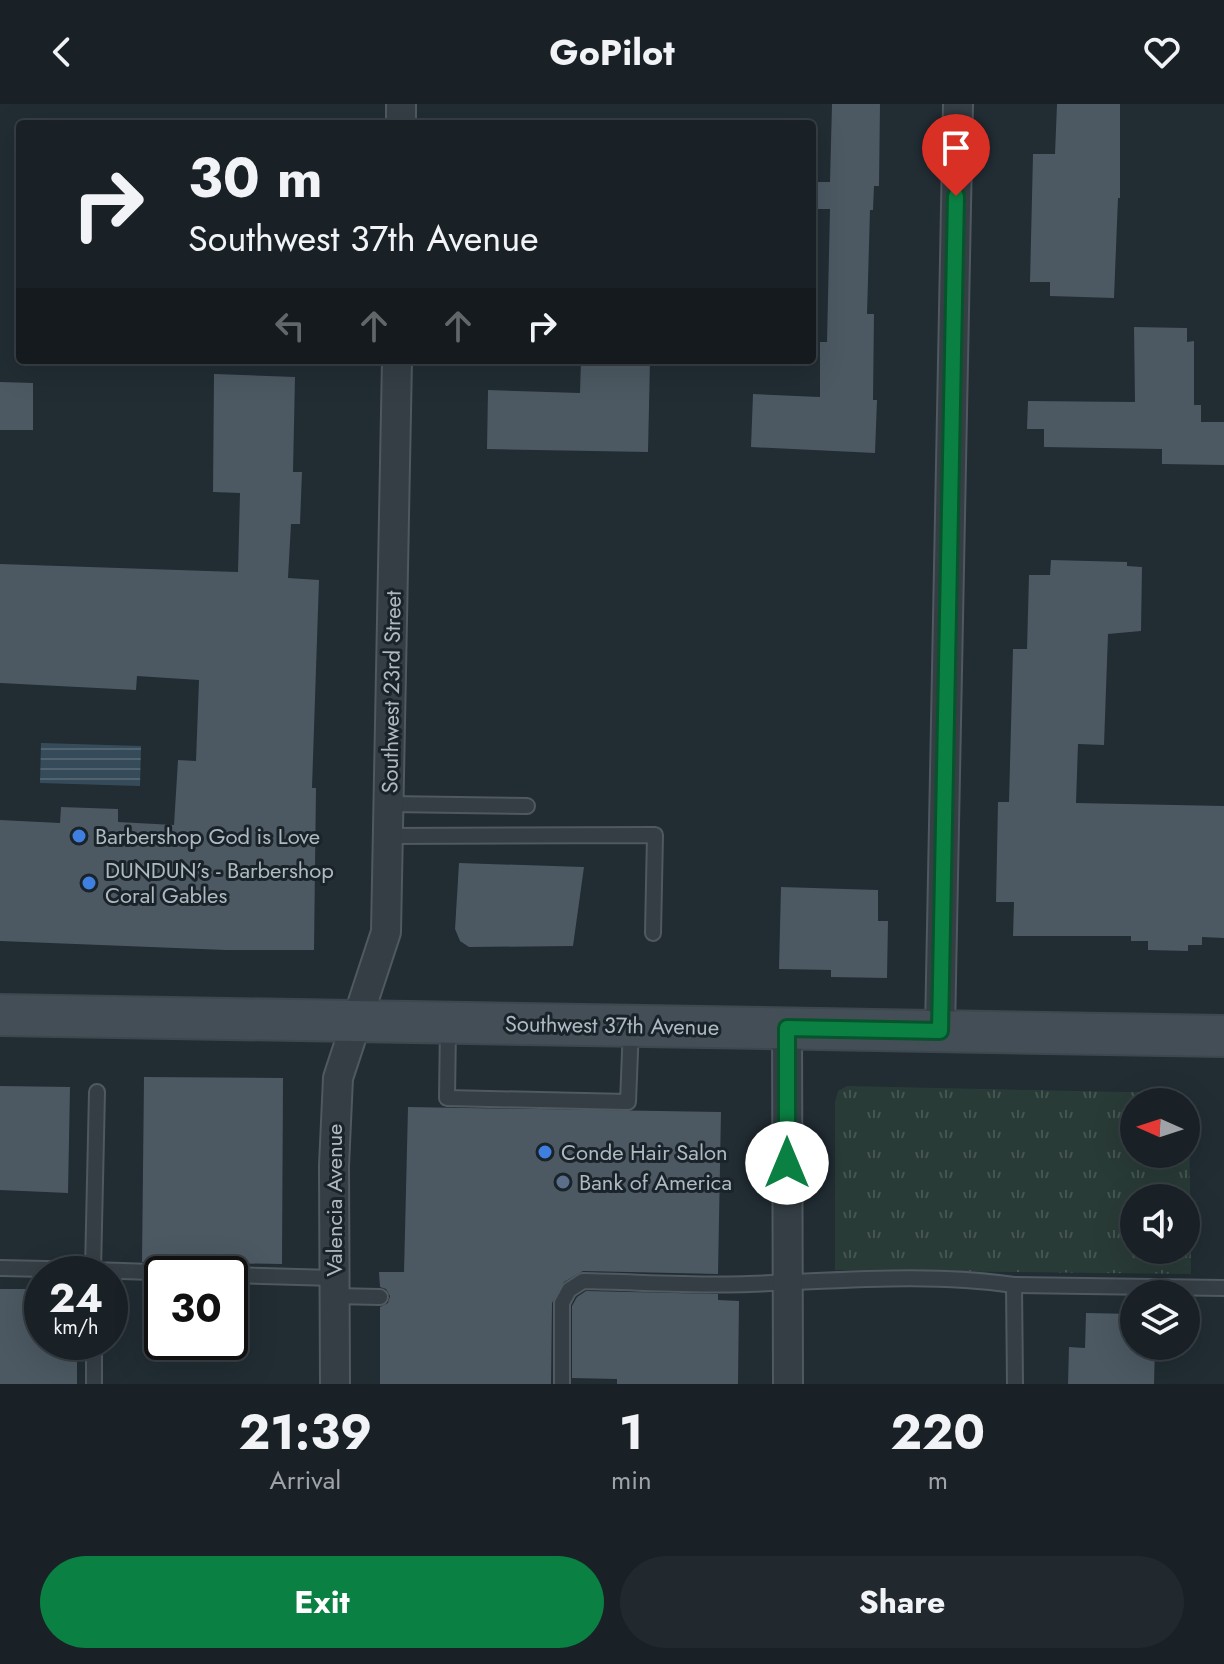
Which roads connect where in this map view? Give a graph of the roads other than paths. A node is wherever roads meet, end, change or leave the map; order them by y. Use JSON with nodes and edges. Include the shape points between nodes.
{"nodes":[{"id":1,"x":958,"y":104,"type":"edge"},
{"id":2,"x":397,"y":364,"type":"edge"},
{"id":3,"x":389,"y":804,"type":"junction"},
{"id":4,"x":527,"y":806,"type":"dead end"},
{"id":5,"x":388,"y":836,"type":"junction"},
{"id":6,"x":653,"y":933,"type":"dead end"},
{"id":7,"x":0,"y":1015,"type":"edge"},
{"id":8,"x":358,"y":1020,"type":"junction"},
{"id":9,"x":449,"y":1022,"type":"junction"},
{"id":10,"x":631,"y":1026,"type":"junction"},
{"id":11,"x":787,"y":1028,"type":"junction"},
{"id":12,"x":940,"y":1031,"type":"junction"},
{"id":13,"x":1224,"y":1036,"type":"edge"},
{"id":14,"x":97,"y":1092,"type":"dead end"},
{"id":15,"x":93,"y":1256,"type":"edge"},
{"id":16,"x":0,"y":1268,"type":"edge"},
{"id":17,"x":24,"y":1269,"type":"edge"},
{"id":18,"x":248,"y":1277,"type":"edge"},
{"id":19,"x":787,"y":1282,"type":"junction"},
{"id":20,"x":1014,"y":1285,"type":"junction"},
{"id":21,"x":334,"y":1287,"type":"junction"},
{"id":22,"x":1224,"y":1288,"type":"edge"},
{"id":23,"x":380,"y":1297,"type":"dead end"},
{"id":24,"x":94,"y":1360,"type":"edge"},
{"id":25,"x":94,"y":1384,"type":"edge"},
{"id":26,"x":335,"y":1384,"type":"edge"},
{"id":27,"x":562,"y":1384,"type":"edge"},
{"id":28,"x":788,"y":1384,"type":"edge"},
{"id":29,"x":1015,"y":1384,"type":"edge"}],
"edges":[{"from":1,"to":12,"type":"street"},
{"from":2,"to":3,"type":"street","name":"Southwest 23rd Street"},
{"from":3,"to":4,"type":"lane"},
{"from":3,"to":5,"type":"street","name":"Southwest 23rd Street"},
{"from":5,"to":6,"type":"lane","via":[[655,835]]},
{"from":5,"to":8,"type":"street","name":"Southwest 23rd Street","via":[[386,932]]},
{"from":7,"to":8,"type":"main road","name":"Southwest 37th Avenue"},
{"from":8,"to":9,"type":"main road","name":"Southwest 37th Avenue"},
{"from":8,"to":21,"type":"street","name":"Valencia Avenue","via":[[335,1099]]},
{"from":9,"to":10,"type":"main road","name":"Southwest 37th Avenue"},
{"from":9,"to":10,"type":"lane","via":[[447,1098],[628,1102]]},
{"from":10,"to":11,"type":"main road","name":"Southwest 37th Avenue"},
{"from":11,"to":12,"type":"main road","name":"Southwest 37th Avenue"},
{"from":11,"to":19,"type":"street"},
{"from":12,"to":13,"type":"main road","name":"Southwest 37th Avenue"},
{"from":14,"to":15,"type":"lane"},
{"from":16,"to":17,"type":"lane"},
{"from":18,"to":21,"type":"lane"},
{"from":19,"to":20,"type":"lane","via":[[983,1280]]},
{"from":19,"to":27,"type":"lane","via":[[583,1281],[562,1303]]},
{"from":19,"to":28,"type":"street"},
{"from":20,"to":22,"type":"lane"},
{"from":20,"to":29,"type":"lane"},
{"from":21,"to":23,"type":"lane"},
{"from":21,"to":26,"type":"street","name":"Valencia Avenue"},
{"from":24,"to":25,"type":"lane"}]}
